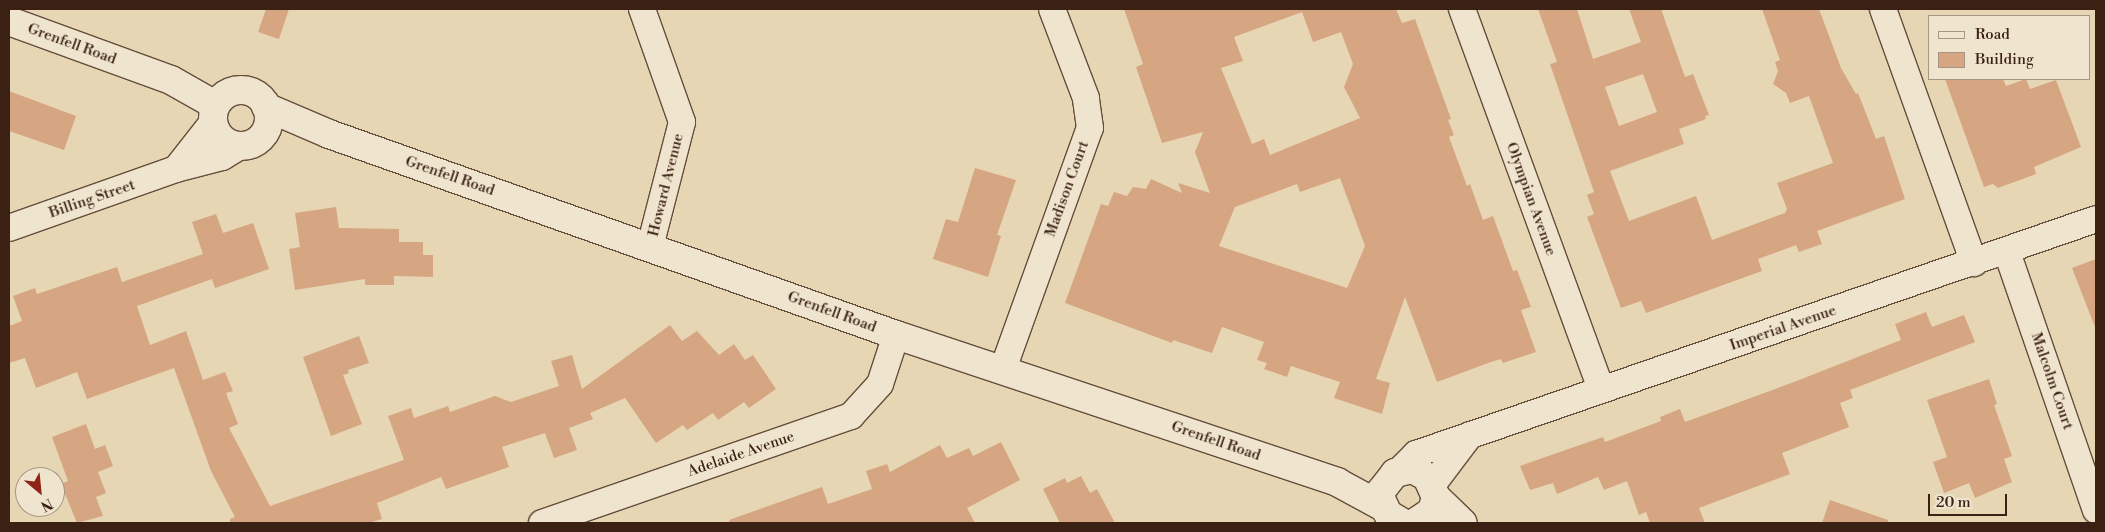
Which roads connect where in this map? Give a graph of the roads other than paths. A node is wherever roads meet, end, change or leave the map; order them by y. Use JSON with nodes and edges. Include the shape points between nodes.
{"nodes":[{"id":1,"x":642,"y":9,"type":"edge"},
{"id":2,"x":1052,"y":9,"type":"edge"},
{"id":3,"x":1462,"y":9,"type":"edge"},
{"id":4,"x":1883,"y":9,"type":"edge"},
{"id":5,"x":9,"y":21,"type":"edge"},
{"id":6,"x":266,"y":106,"type":"junction"},
{"id":7,"x":214,"y":114,"type":"junction"},
{"id":8,"x":329,"y":134,"type":"junction"},
{"id":9,"x":253,"y":139,"type":"junction"},
{"id":10,"x":176,"y":169,"type":"junction"},
{"id":11,"x":2096,"y":219,"type":"edge"},
{"id":12,"x":9,"y":228,"type":"edge"},
{"id":13,"x":650,"y":247,"type":"junction"},
{"id":14,"x":2007,"y":252,"type":"junction"},
{"id":15,"x":1974,"y":263,"type":"junction"},
{"id":16,"x":896,"y":335,"type":"junction"},
{"id":17,"x":1002,"y":369,"type":"junction"},
{"id":18,"x":1601,"y":389,"type":"junction"},
{"id":19,"x":1470,"y":435,"type":"junction"},
{"id":20,"x":1397,"y":472,"type":"junction"},
{"id":21,"x":1337,"y":482,"type":"junction"},
{"id":22,"x":1434,"y":491,"type":"junction"},
{"id":23,"x":2096,"y":510,"type":"edge"},
{"id":24,"x":603,"y":513,"type":"edge"},
{"id":25,"x":1410,"y":520,"type":"edge"},
{"id":26,"x":542,"y":523,"type":"edge"},
{"id":27,"x":1463,"y":523,"type":"edge"}],
"edges":[{"from":1,"to":13,"type":"street","name":"Howard Avenue","via":[[682,122]]},
{"from":2,"to":17,"type":"street","name":"Madison Court","via":[[1086,98],[1090,128]]},
{"from":3,"to":18,"type":"street","name":"Olympian Avenue"},
{"from":4,"to":15,"type":"street"},
{"from":5,"to":7,"type":"street","name":"Grenfell Road","via":[[171,80]]},
{"from":6,"to":7,"type":"street","via":[[254,93],[246,90],[228,93]]},
{"from":6,"to":8,"type":"street","name":"Grenfell Road"},
{"from":6,"to":9,"type":"street","via":[[267,125]]},
{"from":7,"to":9,"type":"street","via":[[226,142]]},
{"from":7,"to":10,"type":"street"},
{"from":8,"to":9,"type":"street","name":"Grenfell Road"},
{"from":8,"to":13,"type":"street","name":"Grenfell Road"},
{"from":9,"to":10,"type":"street","name":"Billing Street","via":[[222,157]]},
{"from":10,"to":12,"type":"street","name":"Billing Street"},
{"from":11,"to":14,"type":"street","name":"Imperial Avenue"},
{"from":13,"to":16,"type":"street","name":"Grenfell Road"},
{"from":14,"to":15,"type":"street","name":"Imperial Avenue"},
{"from":14,"to":23,"type":"street","name":"Malcolm Court"},
{"from":15,"to":18,"type":"street","name":"Imperial Avenue"},
{"from":16,"to":17,"type":"street","name":"Grenfell Road"},
{"from":16,"to":24,"type":"street","name":"Adelaide Avenue","via":[[880,384],[851,416]]},
{"from":17,"to":21,"type":"street","name":"Grenfell Road"},
{"from":18,"to":19,"type":"street","name":"Imperial Avenue"},
{"from":19,"to":20,"type":"street","name":"Imperial Avenue","via":[[1416,454]]},
{"from":19,"to":22,"type":"street"},
{"from":20,"to":21,"type":"street","name":"Grenfell Road"},
{"from":20,"to":22,"type":"street","name":"Grenfell Road","via":[[1420,472]]},
{"from":20,"to":25,"type":"street","via":[[1381,492]]},
{"from":21,"to":25,"type":"street","name":"Grenfell Road"},
{"from":22,"to":25,"type":"street","via":[[1432,511]]},
{"from":22,"to":27,"type":"street","name":"Grenfell Road"},
{"from":24,"to":26,"type":"street","name":"Adelaide Avenue"}]}
